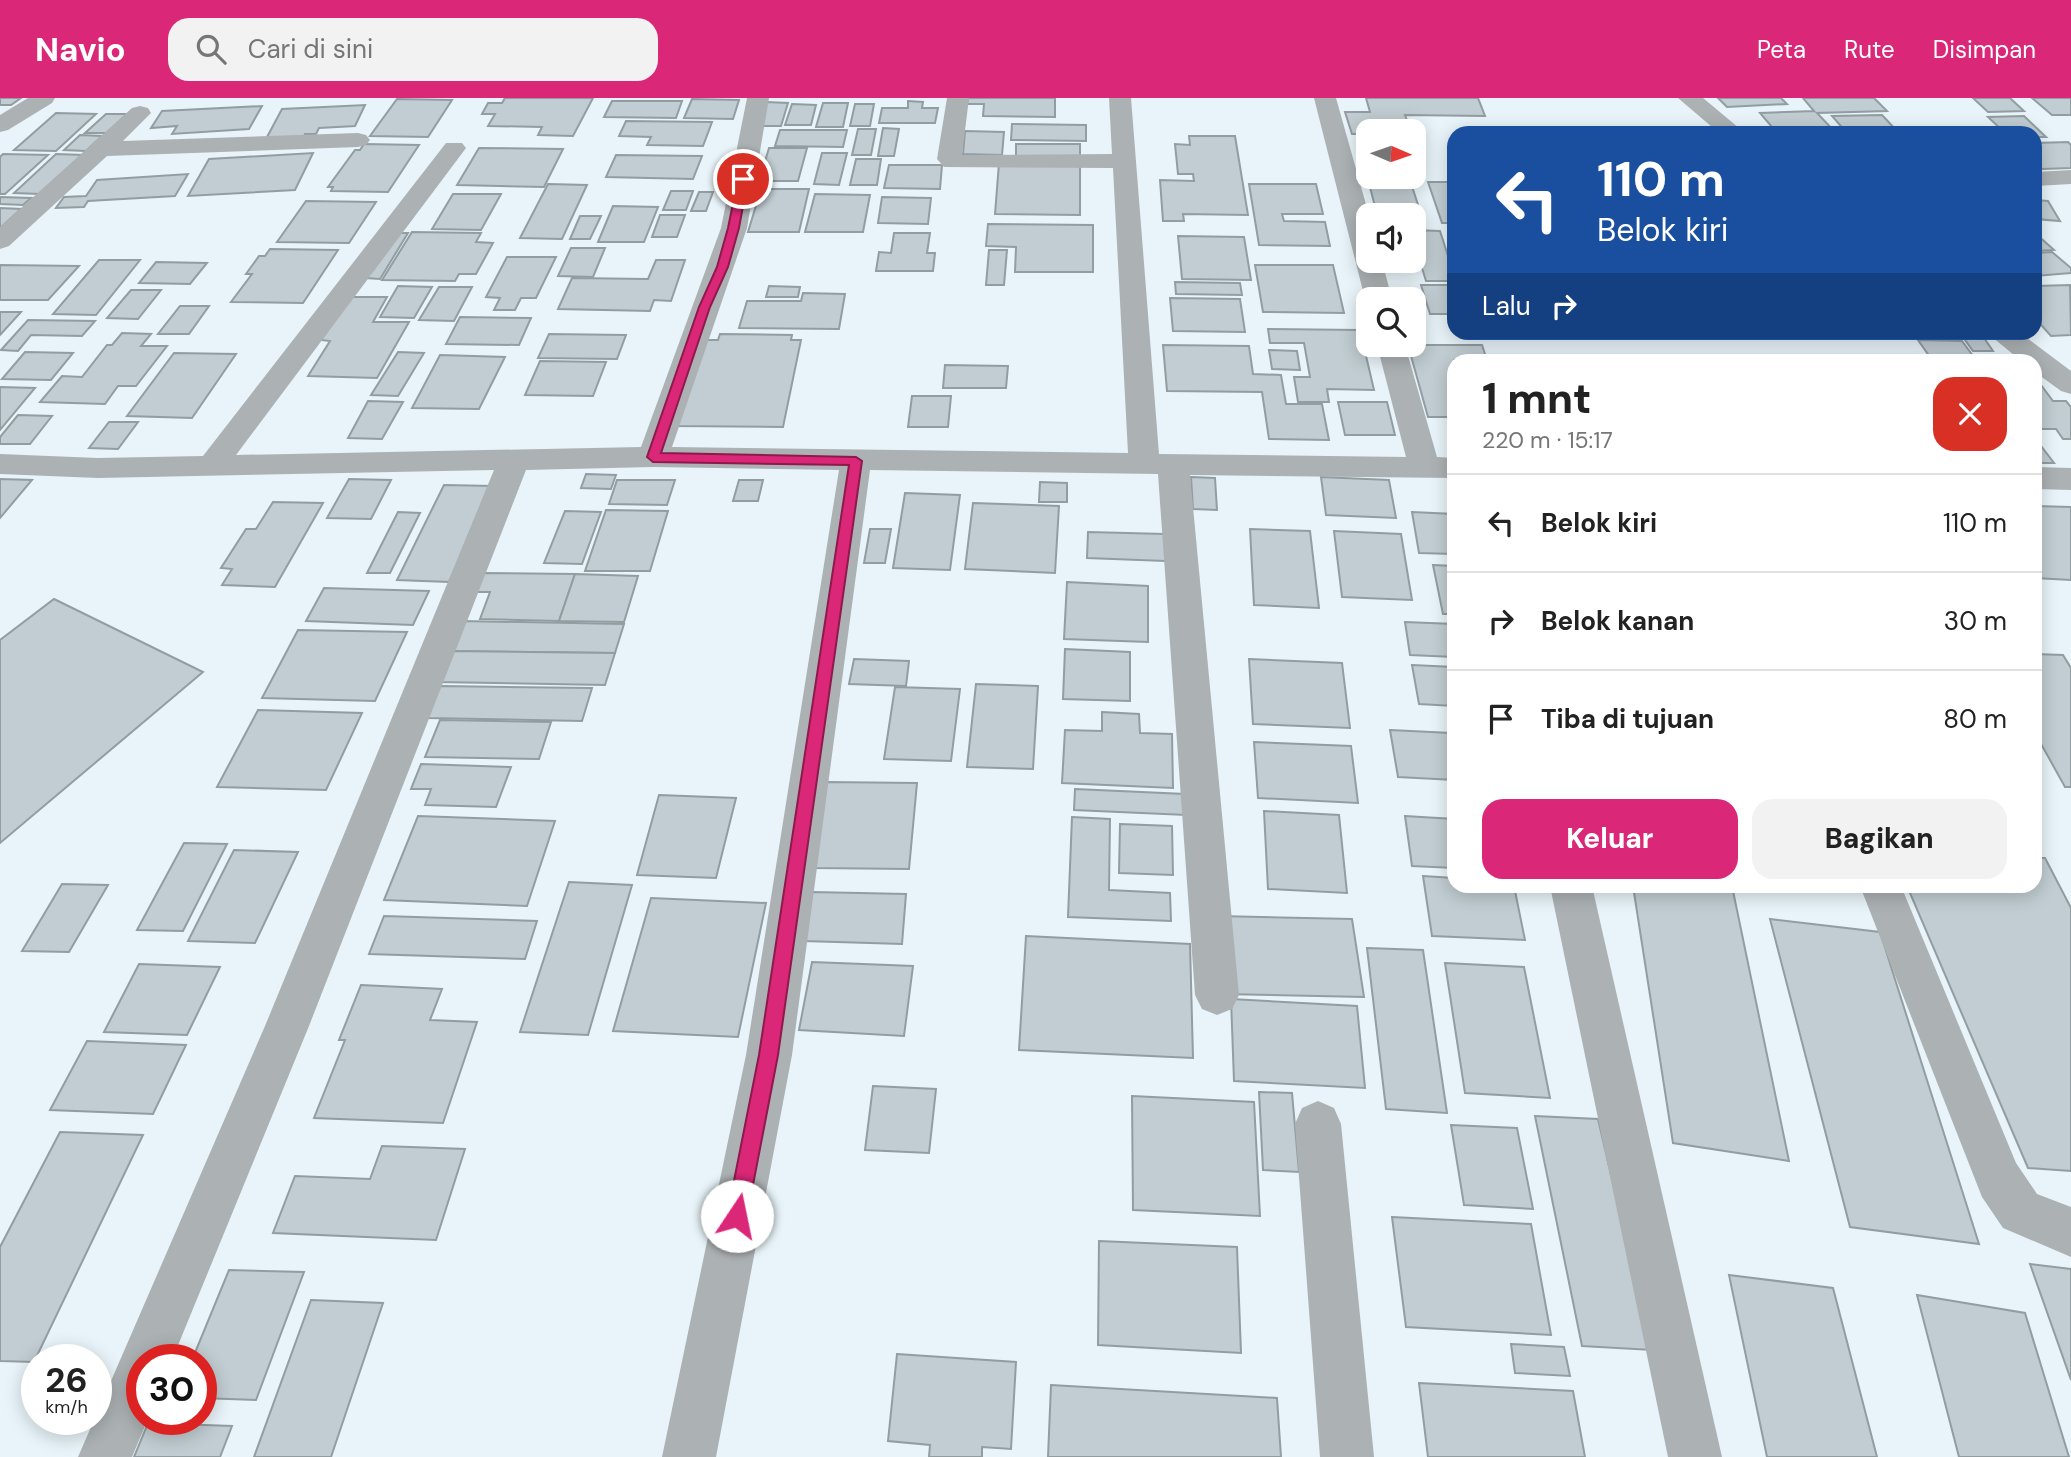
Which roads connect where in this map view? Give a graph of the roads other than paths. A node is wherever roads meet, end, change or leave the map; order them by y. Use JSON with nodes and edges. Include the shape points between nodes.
{"nodes":[{"id":1,"x":44,"y":98,"type":"edge"},
{"id":2,"x":758,"y":98,"type":"edge"},
{"id":3,"x":958,"y":98,"type":"edge"},
{"id":4,"x":1120,"y":98,"type":"edge"},
{"id":5,"x":1325,"y":98,"type":"edge"},
{"id":6,"x":1689,"y":98,"type":"edge"},
{"id":7,"x":140,"y":113,"type":"dead end"},
{"id":8,"x":0,"y":125,"type":"edge"},
{"id":9,"x":1724,"y":126,"type":"edge"},
{"id":10,"x":358,"y":139,"type":"dead end"},
{"id":11,"x":454,"y":148,"type":"dead end"},
{"id":12,"x":101,"y":149,"type":"junction"},
{"id":13,"x":1124,"y":161,"type":"junction"},
{"id":14,"x":2071,"y":177,"type":"edge"},
{"id":15,"x":2042,"y":179,"type":"edge"},
{"id":16,"x":0,"y":241,"type":"edge"},
{"id":17,"x":1376,"y":287,"type":"edge"},
{"id":18,"x":2011,"y":340,"type":"edge"},
{"id":19,"x":2029,"y":354,"type":"edge"},
{"id":20,"x":1394,"y":357,"type":"edge"},
{"id":21,"x":2042,"y":363,"type":"edge"},
{"id":22,"x":2071,"y":385,"type":"edge"},
{"id":23,"x":653,"y":457,"type":"junction"},
{"id":24,"x":515,"y":458,"type":"junction"},
{"id":25,"x":856,"y":461,"type":"junction"},
{"id":26,"x":1158,"y":463,"type":"junction"},
{"id":27,"x":0,"y":464,"type":"edge"},
{"id":28,"x":212,"y":465,"type":"junction"},
{"id":29,"x":1424,"y":466,"type":"junction"},
{"id":30,"x":1447,"y":468,"type":"edge"},
{"id":31,"x":2042,"y":478,"type":"edge"},
{"id":32,"x":2071,"y":479,"type":"edge"},
{"id":33,"x":1573,"y":893,"type":"edge"},
{"id":34,"x":1884,"y":893,"type":"edge"},
{"id":35,"x":1217,"y":995,"type":"dead end"},
{"id":36,"x":1318,"y":1124,"type":"dead end"},
{"id":37,"x":2071,"y":1232,"type":"edge"},
{"id":38,"x":153,"y":1344,"type":"edge"},
{"id":39,"x":126,"y":1408,"type":"edge"},
{"id":40,"x":105,"y":1457,"type":"edge"},
{"id":41,"x":689,"y":1457,"type":"edge"},
{"id":42,"x":1348,"y":1457,"type":"edge"},
{"id":43,"x":1695,"y":1457,"type":"edge"}],
"edges":[{"from":1,"to":8,"type":"street"},
{"from":2,"to":23,"type":"street","via":[[730,241]]},
{"from":3,"to":13,"type":"street","via":[[949,159],[953,162]]},
{"from":4,"to":13,"type":"street"},
{"from":5,"to":17,"type":"street"},
{"from":6,"to":9,"type":"street"},
{"from":7,"to":12,"type":"street"},
{"from":10,"to":12,"type":"street"},
{"from":11,"to":28,"type":"street"},
{"from":12,"to":16,"type":"street"},
{"from":13,"to":26,"type":"street"},
{"from":14,"to":15,"type":"street"},
{"from":18,"to":19,"type":"street"},
{"from":20,"to":29,"type":"street"},
{"from":21,"to":22,"type":"street"},
{"from":23,"to":24,"type":"street"},
{"from":23,"to":25,"type":"street"},
{"from":24,"to":28,"type":"street"},
{"from":24,"to":38,"type":"street","via":[[293,1013]]},
{"from":25,"to":26,"type":"street"},
{"from":25,"to":41,"type":"street","via":[[769,1055]]},
{"from":26,"to":29,"type":"street"},
{"from":26,"to":35,"type":"street"},
{"from":27,"to":28,"type":"street","via":[[98,468]]},
{"from":29,"to":30,"type":"street"},
{"from":31,"to":32,"type":"street"},
{"from":33,"to":43,"type":"street"},
{"from":34,"to":37,"type":"street","via":[[1999,1180],[2020,1211]]},
{"from":36,"to":42,"type":"street"},
{"from":39,"to":40,"type":"street"}]}
